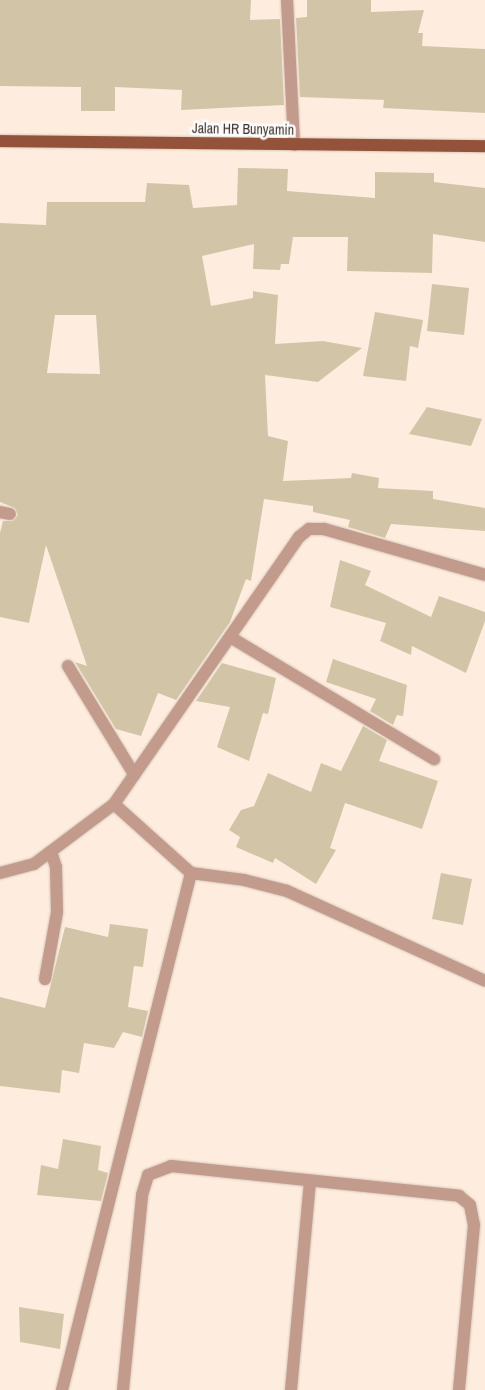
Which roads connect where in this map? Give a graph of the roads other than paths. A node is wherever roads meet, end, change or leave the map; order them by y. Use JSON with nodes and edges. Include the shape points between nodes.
{"nodes":[{"id":1,"x":287,"y":0,"type":"edge"},
{"id":2,"x":0,"y":141,"type":"edge"},
{"id":3,"x":294,"y":145,"type":"junction"},
{"id":4,"x":485,"y":146,"type":"edge"},
{"id":5,"x":485,"y":575,"type":"edge"},
{"id":6,"x":230,"y":637,"type":"junction"},
{"id":7,"x":68,"y":666,"type":"dead end"},
{"id":8,"x":434,"y":759,"type":"dead end"},
{"id":9,"x":134,"y":774,"type":"junction"},
{"id":10,"x":114,"y":804,"type":"junction"},
{"id":11,"x":51,"y":852,"type":"junction"},
{"id":12,"x":0,"y":873,"type":"edge"},
{"id":13,"x":191,"y":873,"type":"junction"},
{"id":14,"x":45,"y":978,"type":"dead end"},
{"id":15,"x":485,"y":981,"type":"edge"},
{"id":16,"x":310,"y":1181,"type":"junction"},
{"id":17,"x":62,"y":1390,"type":"edge"},
{"id":18,"x":123,"y":1390,"type":"edge"},
{"id":19,"x":290,"y":1390,"type":"edge"},
{"id":20,"x":459,"y":1390,"type":"edge"}],
"edges":[{"from":1,"to":3,"type":"street"},
{"from":2,"to":3,"type":"main road","name":"Jalan HR Bunyamin"},
{"from":3,"to":4,"type":"main road","name":"Jalan HR Bunyamin"},
{"from":5,"to":6,"type":"street","via":[[324,529],[309,529],[299,537]]},
{"from":6,"to":8,"type":"street"},
{"from":6,"to":9,"type":"street"},
{"from":7,"to":9,"type":"street"},
{"from":9,"to":10,"type":"street"},
{"from":10,"to":11,"type":"street"},
{"from":10,"to":13,"type":"street"},
{"from":11,"to":12,"type":"street","via":[[34,864]]},
{"from":11,"to":14,"type":"street","via":[[56,867],[57,912]]},
{"from":13,"to":15,"type":"street","via":[[244,880],[287,891]]},
{"from":13,"to":17,"type":"street"},
{"from":16,"to":18,"type":"street","via":[[171,1166],[148,1175],[142,1195]]},
{"from":16,"to":19,"type":"street"},
{"from":16,"to":20,"type":"street","via":[[459,1196],[470,1205],[474,1225]]}]}
